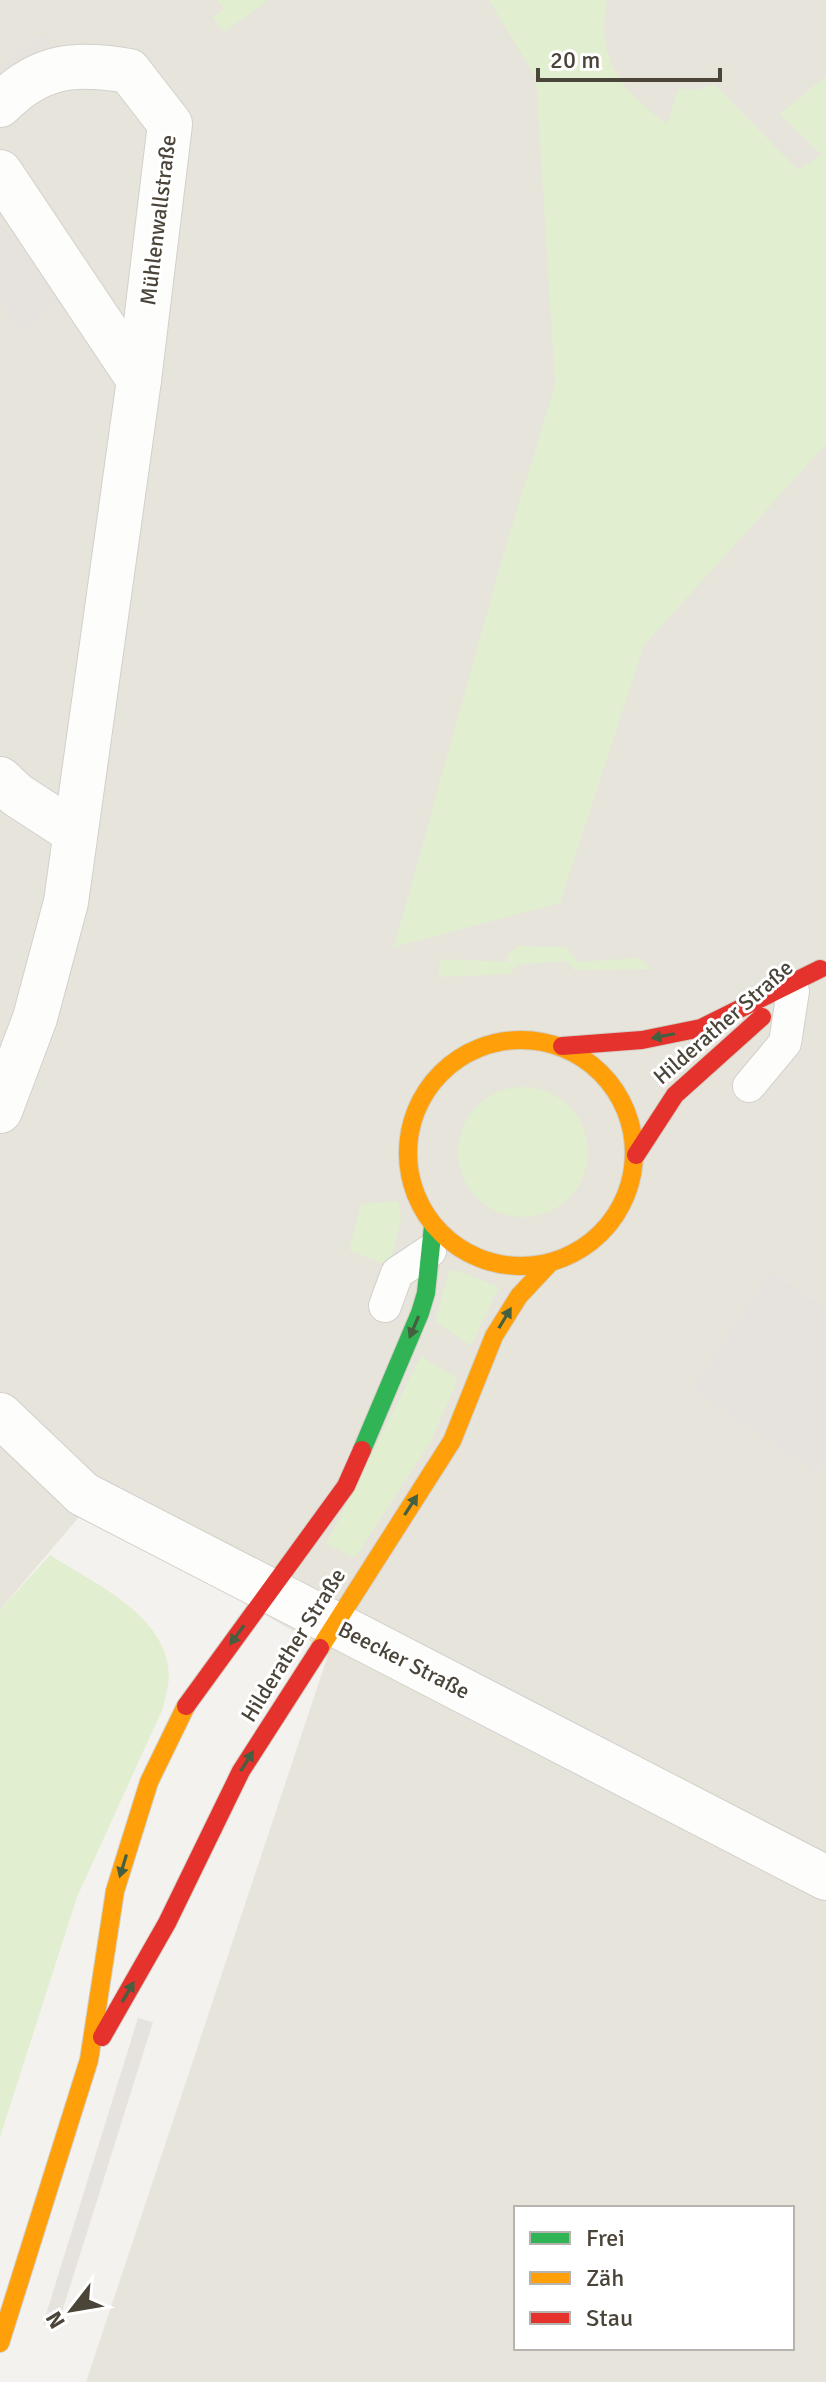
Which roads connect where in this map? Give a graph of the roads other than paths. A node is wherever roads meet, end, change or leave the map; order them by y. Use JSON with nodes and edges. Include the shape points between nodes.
{"nodes":[{"id":1,"x":0,"y":105,"type":"edge"},
{"id":2,"x":0,"y":172,"type":"edge"},
{"id":3,"x":139,"y":380,"type":"junction"},
{"id":4,"x":0,"y":779,"type":"edge"},
{"id":5,"x":74,"y":832,"type":"junction"},
{"id":6,"x":823,"y":967,"type":"edge"},
{"id":7,"x":793,"y":991,"type":"junction"},
{"id":8,"x":562,"y":1046,"type":"junction"},
{"id":9,"x":749,"y":1086,"type":"dead end"},
{"id":10,"x":0,"y":1111,"type":"edge"},
{"id":11,"x":636,"y":1155,"type":"junction"},
{"id":12,"x":432,"y":1238,"type":"junction"},
{"id":13,"x":548,"y":1265,"type":"junction"},
{"id":14,"x":385,"y":1306,"type":"dead end"},
{"id":15,"x":0,"y":1415,"type":"edge"},
{"id":16,"x":269,"y":1591,"type":"junction"},
{"id":17,"x":334,"y":1624,"type":"junction"},
{"id":18,"x":826,"y":1878,"type":"edge"},
{"id":19,"x":89,"y":2060,"type":"junction"},
{"id":20,"x":0,"y":2343,"type":"edge"}],
"edges":[{"from":1,"to":3,"type":"street","name":"Mühlenwallstraße","via":[[38,76],[71,65],[99,66],[129,71],[170,124]]},
{"from":2,"to":3,"type":"street"},
{"from":3,"to":5,"type":"street","name":"Mühlenwallstraße"},
{"from":4,"to":5,"type":"street"},
{"from":5,"to":10,"type":"street","name":"Mühlenwallstraße","via":[[62,916],[35,1018]]},
{"from":6,"to":7,"type":"street","name":"Hilderather Straße"},
{"from":6,"to":8,"type":"street","name":"Hilderather Straße","one_way":true,"via":[[701,1028],[642,1040]]},
{"from":7,"to":9,"type":"lane","via":[[785,1043]]},
{"from":7,"to":11,"type":"street","name":"Hilderather Straße","via":[[672,1095]]},
{"from":8,"to":11,"type":"street","via":[[601,1071],[626,1110]]},
{"from":8,"to":12,"type":"street","via":[[527,1039],[490,1043],[458,1058],[432,1081],[414,1112],[406,1152],[413,1191]]},
{"from":11,"to":13,"type":"street","via":[[628,1192],[611,1225],[583,1250]]},
{"from":12,"to":13,"type":"street","via":[[506,1266]]},
{"from":12,"to":14,"type":"lane","via":[[397,1273]]},
{"from":12,"to":16,"type":"street","name":"Hilderather Straße","one_way":true,"via":[[420,1313],[364,1450],[346,1486]]},
{"from":17,"to":13,"type":"street","name":"Hilderather Straße","one_way":true,"via":[[452,1441],[494,1336],[519,1296]]},
{"from":15,"to":16,"type":"street","name":"Beecker Straße","via":[[83,1494]]},
{"from":16,"to":17,"type":"street","name":"Beecker Straße"},
{"from":16,"to":19,"type":"street","name":"Hilderather Straße","one_way":true,"via":[[187,1705],[149,1782],[115,1891]]},
{"from":17,"to":18,"type":"street","name":"Beecker Straße"},
{"from":19,"to":17,"type":"street","name":"Hilderather Straße","one_way":true,"via":[[167,1923],[241,1771]]},
{"from":19,"to":20,"type":"street","name":"Hilderather Straße"}]}
